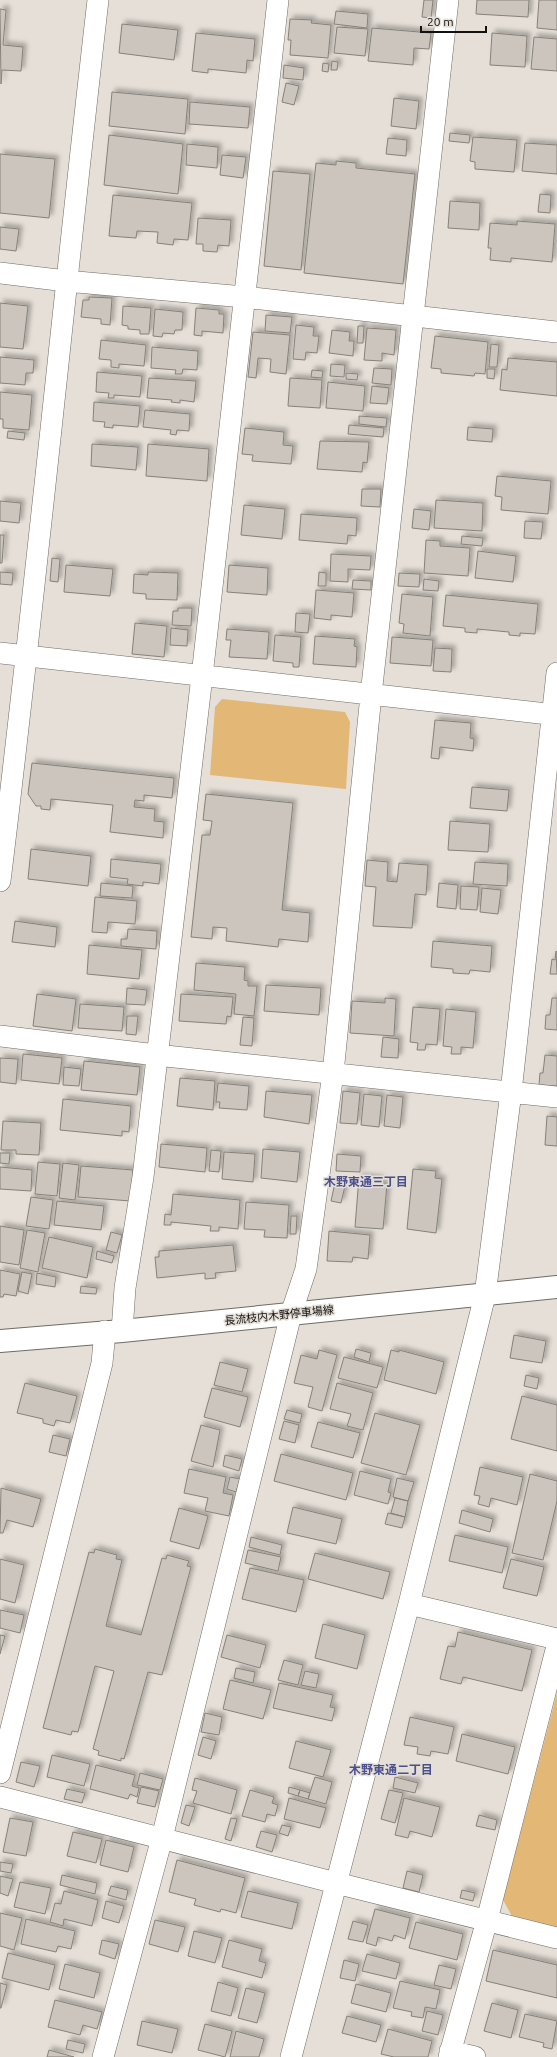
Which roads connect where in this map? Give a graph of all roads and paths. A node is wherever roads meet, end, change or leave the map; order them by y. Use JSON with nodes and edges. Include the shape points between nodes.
{"nodes":[{"id":1,"x":98,"y":0,"type":"edge"},
{"id":2,"x":278,"y":0,"type":"edge"},
{"id":3,"x":448,"y":0,"type":"edge"},
{"id":4,"x":0,"y":273,"type":"edge"},
{"id":5,"x":66,"y":281,"type":"junction"},
{"id":6,"x":244,"y":297,"type":"junction"},
{"id":7,"x":414,"y":316,"type":"junction"},
{"id":8,"x":557,"y":332,"type":"edge"},
{"id":9,"x":0,"y":653,"type":"edge"},
{"id":10,"x":28,"y":656,"type":"junction"},
{"id":11,"x":557,"y":673,"type":"edge"},
{"id":12,"x":202,"y":676,"type":"junction"},
{"id":13,"x":371,"y":695,"type":"junction"},
{"id":14,"x":555,"y":714,"type":"edge"},
{"id":15,"x":0,"y":881,"type":"edge"},
{"id":16,"x":0,"y":1036,"type":"edge"},
{"id":17,"x":156,"y":1055,"type":"junction"},
{"id":18,"x":333,"y":1073,"type":"junction"},
{"id":19,"x":511,"y":1092,"type":"junction"},
{"id":20,"x":557,"y":1097,"type":"edge"},
{"id":21,"x":557,"y":1287,"type":"edge"},
{"id":22,"x":485,"y":1295,"type":"junction"},
{"id":23,"x":291,"y":1314,"type":"junction"},
{"id":24,"x":113,"y":1331,"type":"junction"},
{"id":25,"x":0,"y":1341,"type":"edge"},
{"id":26,"x":409,"y":1604,"type":"junction"},
{"id":27,"x":557,"y":1639,"type":"edge"},
{"id":28,"x":557,"y":1646,"type":"edge"},
{"id":29,"x":0,"y":1773,"type":"edge"},
{"id":30,"x":0,"y":1797,"type":"edge"},
{"id":31,"x":162,"y":1838,"type":"junction"},
{"id":32,"x":336,"y":1883,"type":"junction"},
{"id":33,"x":487,"y":1920,"type":"junction"},
{"id":34,"x":557,"y":1938,"type":"edge"},
{"id":35,"x":450,"y":2054,"type":"edge"},
{"id":36,"x":104,"y":2057,"type":"edge"},
{"id":37,"x":291,"y":2057,"type":"edge"},
{"id":38,"x":475,"y":2057,"type":"edge"}],
"edges":[{"from":1,"to":5,"type":"street"},
{"from":2,"to":6,"type":"street"},
{"from":3,"to":7,"type":"street"},
{"from":4,"to":5,"type":"street"},
{"from":5,"to":6,"type":"street"},
{"from":5,"to":10,"type":"street"},
{"from":6,"to":7,"type":"street"},
{"from":6,"to":12,"type":"street"},
{"from":7,"to":8,"type":"street"},
{"from":7,"to":13,"type":"street"},
{"from":9,"to":10,"type":"street"},
{"from":10,"to":12,"type":"street"},
{"from":10,"to":15,"type":"street"},
{"from":11,"to":14,"type":"street"},
{"from":12,"to":13,"type":"street"},
{"from":12,"to":17,"type":"street"},
{"from":13,"to":14,"type":"street"},
{"from":13,"to":18,"type":"street"},
{"from":14,"to":19,"type":"street"},
{"from":16,"to":17,"type":"street"},
{"from":17,"to":18,"type":"street"},
{"from":17,"to":24,"type":"street","via":[[143,1177],[124,1288]]},
{"from":18,"to":19,"type":"street"},
{"from":18,"to":23,"type":"street","via":[[306,1269]]},
{"from":19,"to":20,"type":"street"},
{"from":19,"to":22,"type":"street"},
{"from":21,"to":22,"type":"main road","name":"長流枝内木野停車場線"},
{"from":22,"to":23,"type":"main road","name":"長流枝内木野停車場線"},
{"from":22,"to":26,"type":"street"},
{"from":23,"to":24,"type":"main road","name":"長流枝内木野停車場線"},
{"from":23,"to":31,"type":"street"},
{"from":24,"to":25,"type":"main road","name":"長流枝内木野停車場線"},
{"from":24,"to":29,"type":"street","via":[[102,1363]]},
{"from":26,"to":27,"type":"street"},
{"from":26,"to":32,"type":"street"},
{"from":28,"to":33,"type":"street"},
{"from":30,"to":31,"type":"street"},
{"from":31,"to":32,"type":"street"},
{"from":31,"to":36,"type":"street"},
{"from":32,"to":33,"type":"street"},
{"from":32,"to":37,"type":"street"},
{"from":33,"to":34,"type":"street"},
{"from":33,"to":35,"type":"street"},
{"from":35,"to":38,"type":"street"}]}
